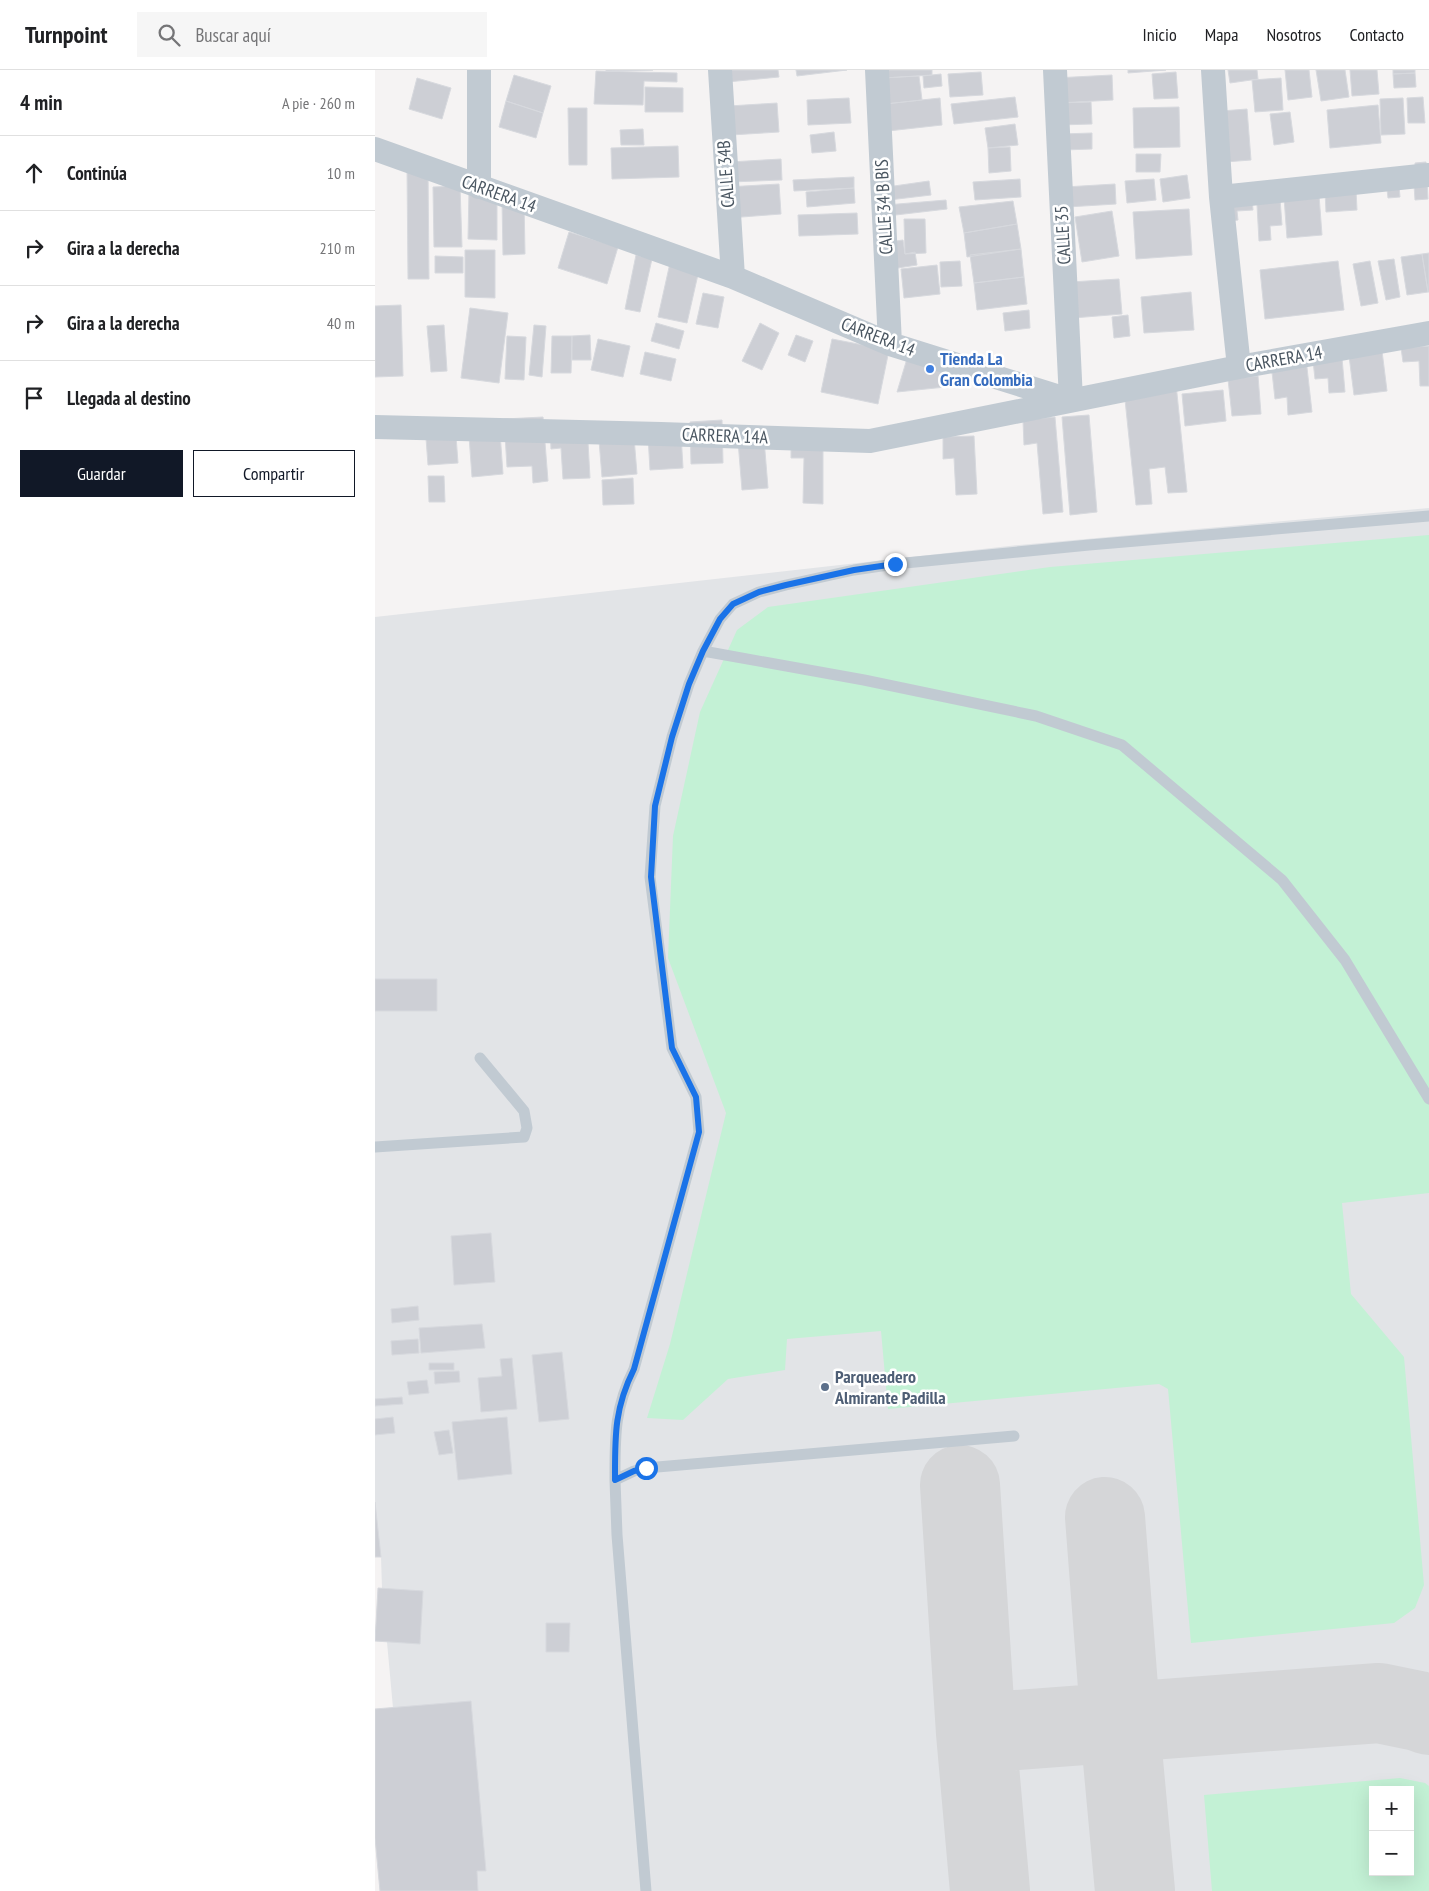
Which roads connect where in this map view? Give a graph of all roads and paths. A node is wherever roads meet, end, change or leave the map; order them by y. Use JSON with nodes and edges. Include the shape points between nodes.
{"nodes":[{"id":1,"x":479,"y":70,"type":"edge"},
{"id":2,"x":719,"y":70,"type":"edge"},
{"id":3,"x":877,"y":70,"type":"edge"},
{"id":4,"x":1055,"y":70,"type":"edge"},
{"id":5,"x":1213,"y":70,"type":"edge"},
{"id":6,"x":375,"y":149,"type":"edge"},
{"id":7,"x":1429,"y":176,"type":"edge"},
{"id":8,"x":479,"y":187,"type":"junction"},
{"id":9,"x":1221,"y":196,"type":"junction"},
{"id":10,"x":733,"y":277,"type":"junction"},
{"id":11,"x":1429,"y":333,"type":"edge"},
{"id":12,"x":890,"y":344,"type":"junction"},
{"id":13,"x":1239,"y":367,"type":"junction"},
{"id":14,"x":1071,"y":400,"type":"junction"},
{"id":15,"x":375,"y":427,"type":"edge"},
{"id":16,"x":1429,"y":516,"type":"edge"},
{"id":17,"x":703,"y":651,"type":"junction"},
{"id":18,"x":479,"y":1058,"type":"dead end"},
{"id":19,"x":1429,"y":1099,"type":"edge"},
{"id":20,"x":375,"y":1147,"type":"edge"},
{"id":21,"x":1014,"y":1436,"type":"dead end"},
{"id":22,"x":615,"y":1480,"type":"junction"},
{"id":23,"x":645,"y":1891,"type":"edge"}],
"edges":[{"from":1,"to":8,"type":"street"},
{"from":2,"to":10,"type":"street","name":"CALLE 34B"},
{"from":3,"to":12,"type":"street","name":"CALLE 34 B BIS"},
{"from":4,"to":14,"type":"street","name":"CALLE 35"},
{"from":5,"to":9,"type":"street"},
{"from":6,"to":8,"type":"street","name":"CARRERA 14"},
{"from":7,"to":9,"type":"street"},
{"from":8,"to":10,"type":"street","name":"CARRERA 14"},
{"from":9,"to":13,"type":"street"},
{"from":10,"to":12,"type":"street","name":"CARRERA 14"},
{"from":11,"to":13,"type":"street","name":"CARRERA 14"},
{"from":12,"to":14,"type":"street","name":"CARRERA 14"},
{"from":13,"to":14,"type":"street","name":"CARRERA 14"},
{"from":14,"to":15,"type":"street","name":"CARRERA 14A","via":[[869,442]]},
{"from":16,"to":17,"type":"lane","via":[[1079,546],[854,570],[759,592],[733,604],[720,619]]},
{"from":17,"to":19,"type":"lane","via":[[1036,716],[1122,745],[1282,880],[1345,960]]},
{"from":17,"to":22,"type":"lane","via":[[672,737],[655,806],[651,877],[672,1048],[696,1097],[699,1132],[634,1369],[619,1407],[615,1430]]},
{"from":18,"to":20,"type":"lane","via":[[524,1111],[527,1128],[523,1138]]},
{"from":21,"to":22,"type":"lane","via":[[646,1468]]},
{"from":22,"to":23,"type":"lane"}]}
